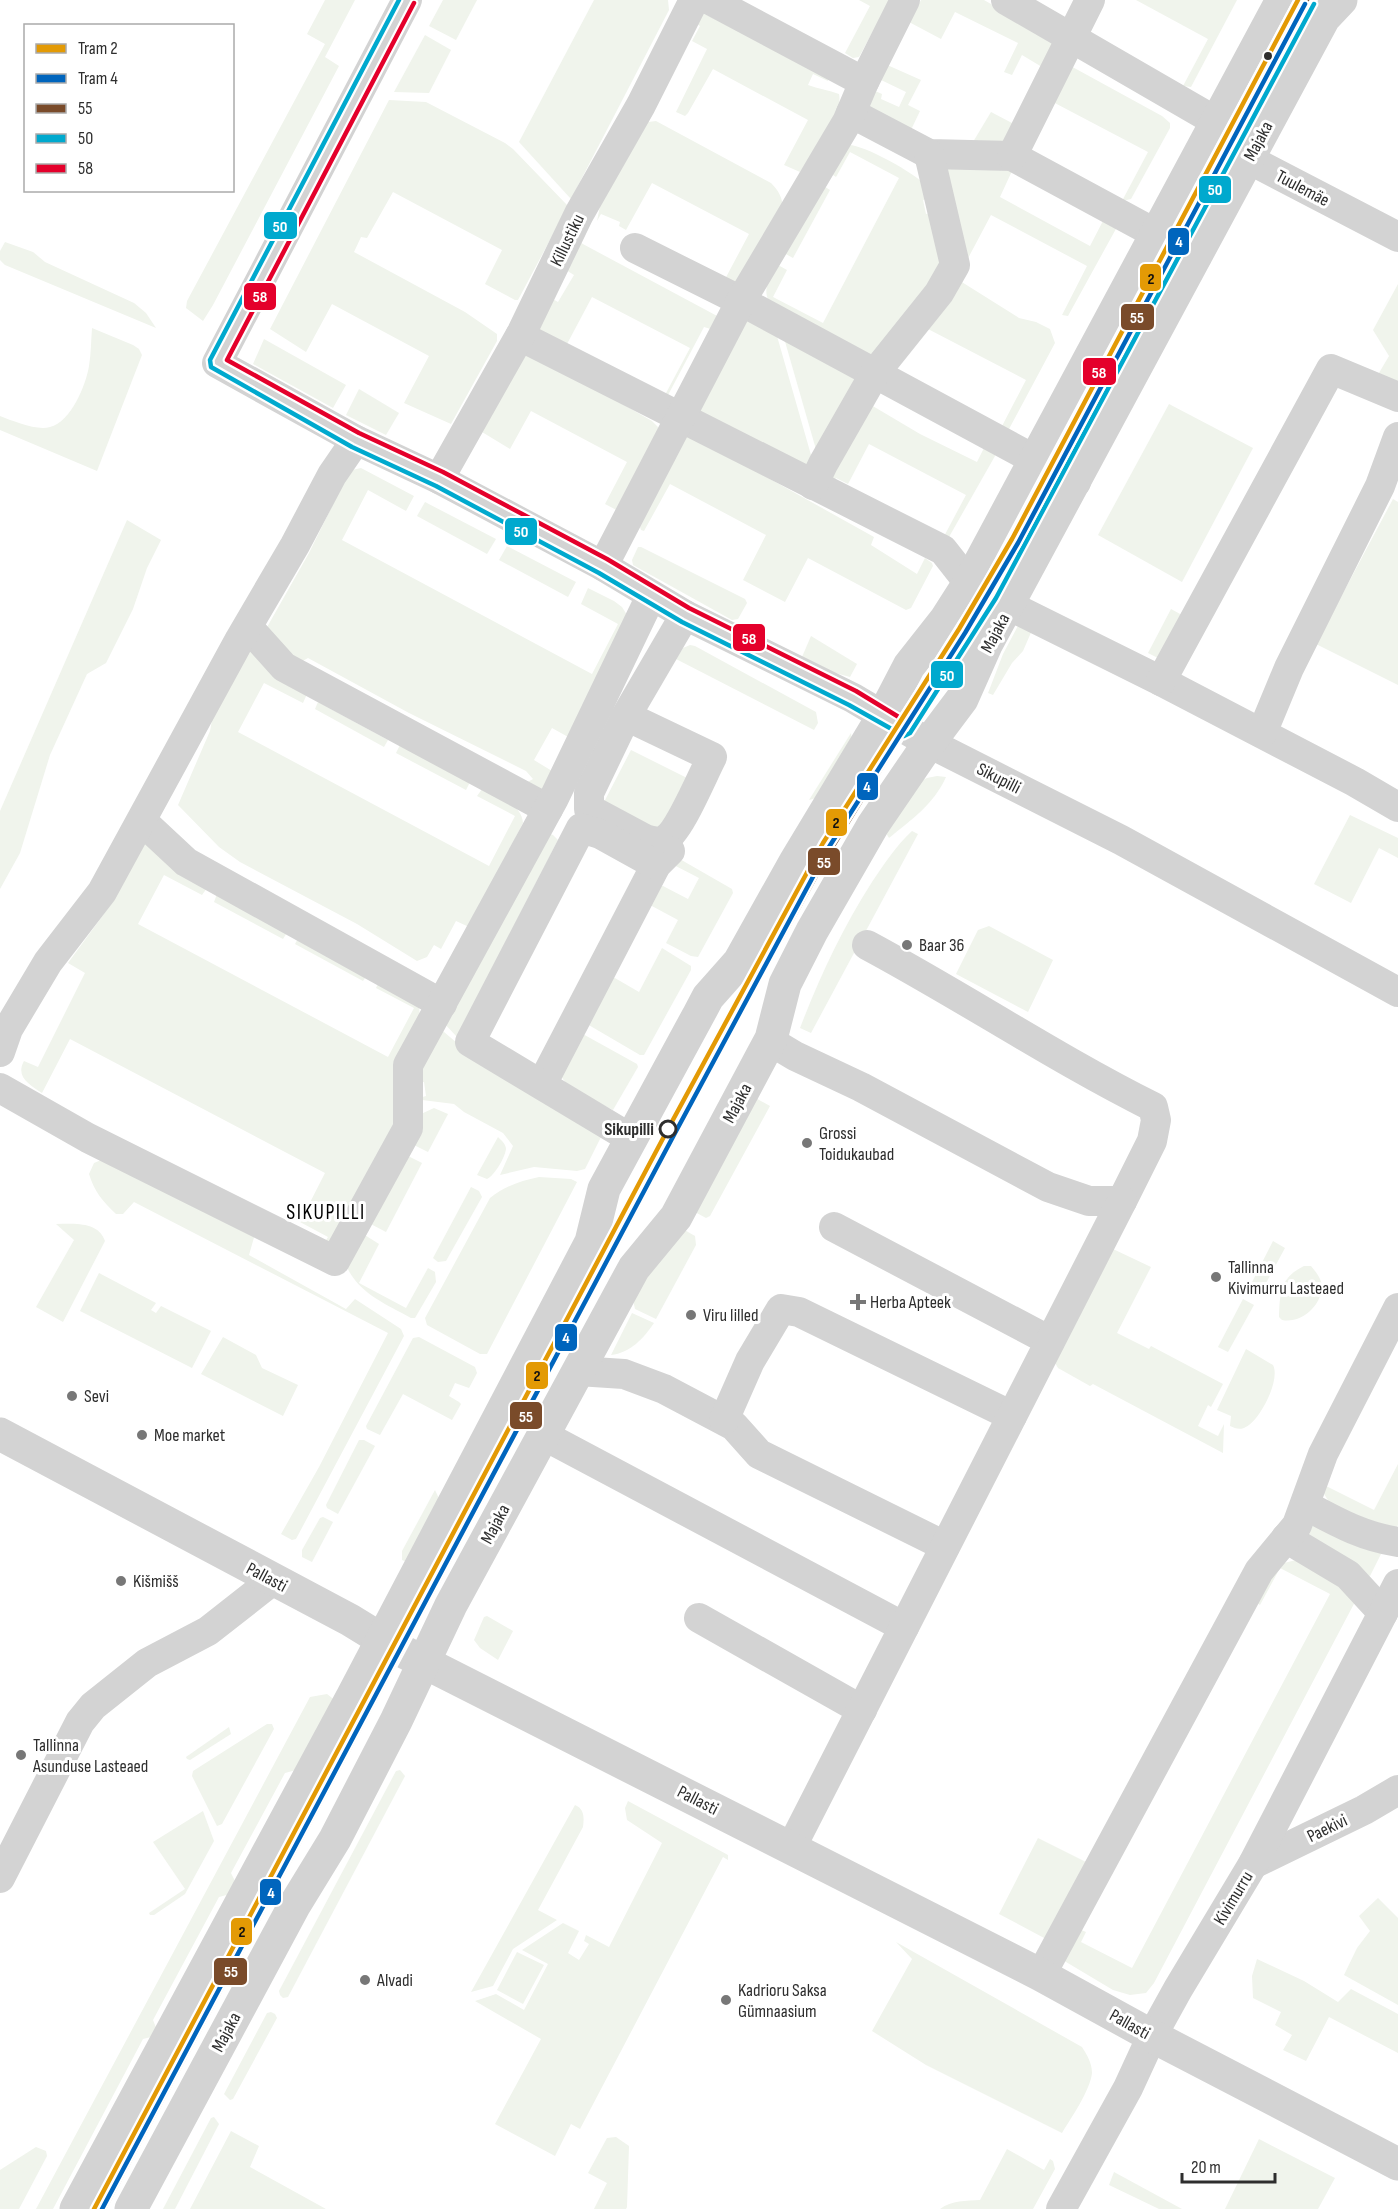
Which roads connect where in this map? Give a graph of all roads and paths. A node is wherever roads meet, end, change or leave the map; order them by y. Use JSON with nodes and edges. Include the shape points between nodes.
{"nodes":[{"id":1,"x":407,"y":0,"type":"edge"},
{"id":2,"x":694,"y":0,"type":"edge"},
{"id":3,"x":710,"y":0,"type":"edge"},
{"id":4,"x":905,"y":0,"type":"edge"},
{"id":5,"x":1006,"y":0,"type":"edge"},
{"id":6,"x":1090,"y":0,"type":"edge"},
{"id":7,"x":1282,"y":0,"type":"edge"},
{"id":8,"x":1341,"y":0,"type":"edge"},
{"id":9,"x":1072,"y":38,"type":"junction"},
{"id":10,"x":864,"y":82,"type":"junction"},
{"id":11,"x":851,"y":113,"type":"junction"},
{"id":12,"x":1212,"y":130,"type":"junction"},
{"id":13,"x":929,"y":154,"type":"junction"},
{"id":14,"x":1012,"y":156,"type":"junction"},
{"id":15,"x":1249,"y":159,"type":"junction"},
{"id":16,"x":1397,"y":233,"type":"edge"},
{"id":17,"x":1157,"y":234,"type":"junction"},
{"id":18,"x":635,"y":248,"type":"dead end"},
{"id":19,"x":1197,"y":256,"type":"junction"},
{"id":20,"x":741,"y":301,"type":"junction"},
{"id":21,"x":520,"y":336,"type":"junction"},
{"id":22,"x":875,"y":373,"type":"junction"},
{"id":23,"x":1398,"y":397,"type":"edge"},
{"id":24,"x":681,"y":418,"type":"junction"},
{"id":25,"x":1398,"y":437,"type":"edge"},
{"id":26,"x":356,"y":440,"type":"junction"},
{"id":27,"x":1035,"y":460,"type":"junction"},
{"id":28,"x":439,"y":478,"type":"junction"},
{"id":29,"x":1076,"y":482,"type":"junction"},
{"id":30,"x":813,"y":485,"type":"junction"},
{"id":31,"x":603,"y":566,"type":"junction"},
{"id":32,"x":969,"y":583,"type":"junction"},
{"id":33,"x":651,"y":596,"type":"junction"},
{"id":34,"x":1009,"y":605,"type":"junction"},
{"id":35,"x":685,"y":615,"type":"junction"},
{"id":36,"x":248,"y":627,"type":"junction"},
{"id":37,"x":1161,"y":681,"type":"junction"},
{"id":38,"x":626,"y":716,"type":"dead end"},
{"id":39,"x":883,"y":716,"type":"junction"},
{"id":40,"x":1262,"y":733,"type":"junction"},
{"id":41,"x":929,"y":743,"type":"junction"},
{"id":42,"x":1398,"y":807,"type":"edge"},
{"id":43,"x":548,"y":809,"type":"junction"},
{"id":44,"x":142,"y":821,"type":"junction"},
{"id":45,"x":867,"y":945,"type":"dead end"},
{"id":46,"x":1398,"y":992,"type":"edge"},
{"id":47,"x":442,"y":1004,"type":"junction"},
{"id":48,"x":770,"y":1041,"type":"junction"},
{"id":49,"x":0,"y":1052,"type":"edge"},
{"id":50,"x":542,"y":1084,"type":"junction"},
{"id":51,"x":0,"y":1088,"type":"edge"},
{"id":52,"x":630,"y":1138,"type":"junction"},
{"id":53,"x":1122,"y":1201,"type":"junction"},
{"id":54,"x":834,"y":1227,"type":"dead end"},
{"id":55,"x":1398,"y":1308,"type":"edge"},
{"id":56,"x":1050,"y":1341,"type":"junction"},
{"id":57,"x":578,"y":1371,"type":"junction"},
{"id":58,"x":1012,"y":1416,"type":"junction"},
{"id":59,"x":724,"y":1420,"type":"junction"},
{"id":60,"x":0,"y":1434,"type":"edge"},
{"id":61,"x":543,"y":1435,"type":"junction"},
{"id":62,"x":1305,"y":1504,"type":"junction"},
{"id":63,"x":1286,"y":1538,"type":"junction"},
{"id":64,"x":1398,"y":1542,"type":"edge"},
{"id":65,"x":945,"y":1546,"type":"junction"},
{"id":66,"x":273,"y":1580,"type":"junction"},
{"id":67,"x":1398,"y":1584,"type":"edge"},
{"id":68,"x":1383,"y":1613,"type":"junction"},
{"id":69,"x":699,"y":1617,"type":"dead end"},
{"id":70,"x":904,"y":1627,"type":"junction"},
{"id":71,"x":381,"y":1639,"type":"junction"},
{"id":72,"x":425,"y":1662,"type":"junction"},
{"id":73,"x":862,"y":1710,"type":"junction"},
{"id":74,"x":1398,"y":1790,"type":"edge"},
{"id":75,"x":791,"y":1848,"type":"junction"},
{"id":76,"x":1253,"y":1864,"type":"junction"},
{"id":77,"x":0,"y":1878,"type":"edge"},
{"id":78,"x":1041,"y":1975,"type":"junction"},
{"id":79,"x":1152,"y":2036,"type":"junction"},
{"id":80,"x":1398,"y":2164,"type":"edge"},
{"id":81,"x":76,"y":2209,"type":"edge"},
{"id":82,"x":131,"y":2209,"type":"edge"},
{"id":83,"x":1061,"y":2209,"type":"edge"}],
"edges":[{"from":1,"to":26,"type":"street","name":"Sikupilli","via":[[218,363]]},
{"from":2,"to":21,"type":"street","name":"Killustiku","via":[[641,105],[579,214]]},
{"from":3,"to":10,"type":"street"},
{"from":4,"to":10,"type":"street"},
{"from":5,"to":9,"type":"street","name":"Tuulemäe"},
{"from":6,"to":9,"type":"street"},
{"from":7,"to":12,"type":"street"},
{"from":8,"to":15,"type":"street","name":"Majaka","via":[[1324,18]]},
{"from":9,"to":12,"type":"street","name":"Tuulemäe"},
{"from":9,"to":14,"type":"street"},
{"from":10,"to":11,"type":"street"},
{"from":11,"to":13,"type":"street"},
{"from":11,"to":20,"type":"street"},
{"from":12,"to":15,"type":"street","name":"Tuulemäe"},
{"from":12,"to":17,"type":"street"},
{"from":13,"to":14,"type":"street"},
{"from":13,"to":22,"type":"street","via":[[955,265],[939,293]]},
{"from":14,"to":17,"type":"street"},
{"from":15,"to":16,"type":"street","name":"Tuulemäe"},
{"from":15,"to":19,"type":"street","name":"Majaka"},
{"from":17,"to":19,"type":"street"},
{"from":17,"to":27,"type":"street"},
{"from":18,"to":20,"type":"street"},
{"from":19,"to":29,"type":"street","name":"Majaka"},
{"from":20,"to":22,"type":"street"},
{"from":20,"to":24,"type":"street"},
{"from":21,"to":24,"type":"street"},
{"from":21,"to":28,"type":"street","name":"Killustiku"},
{"from":22,"to":27,"type":"street"},
{"from":22,"to":30,"type":"street"},
{"from":23,"to":37,"type":"street","via":[[1331,369]]},
{"from":24,"to":30,"type":"street"},
{"from":24,"to":31,"type":"street"},
{"from":25,"to":40,"type":"street","via":[[1380,486],[1289,668]]},
{"from":26,"to":28,"type":"street","name":"Sikupilli"},
{"from":26,"to":36,"type":"street","via":[[332,475]]},
{"from":27,"to":29,"type":"street"},
{"from":27,"to":32,"type":"street"},
{"from":28,"to":31,"type":"street","name":"Sikupilli"},
{"from":29,"to":34,"type":"street","name":"Majaka"},
{"from":30,"to":32,"type":"street","via":[[944,550]]},
{"from":31,"to":33,"type":"street","name":"Sikupilli"},
{"from":32,"to":34,"type":"street"},
{"from":32,"to":39,"type":"street","via":[[909,666]]},
{"from":33,"to":35,"type":"street","name":"Sikupilli"},
{"from":33,"to":43,"type":"street"},
{"from":34,"to":37,"type":"street"},
{"from":34,"to":41,"type":"street","name":"Majaka","via":[[962,699]]},
{"from":35,"to":38,"type":"street"},
{"from":35,"to":39,"type":"street","name":"Sikupilli"},
{"from":36,"to":43,"type":"street","via":[[284,668]]},
{"from":36,"to":44,"type":"street"},
{"from":37,"to":40,"type":"street"},
{"from":39,"to":41,"type":"street","name":"Sikupilli"},
{"from":39,"to":52,"type":"street","via":[[739,962],[708,997]]},
{"from":40,"to":42,"type":"street"},
{"from":41,"to":46,"type":"street","name":"Sikupilli","via":[[1120,840]]},
{"from":41,"to":48,"type":"street","name":"Majaka","via":[[873,825],[812,931],[785,984]]},
{"from":43,"to":47,"type":"street"},
{"from":44,"to":47,"type":"street","via":[[186,862]]},
{"from":44,"to":49,"type":"street","via":[[102,892],[48,962],[8,1029]]},
{"from":45,"to":53,"type":"street","via":[[1153,1107],[1156,1120],[1152,1141]]},
{"from":47,"to":51,"type":"street","via":[[408,1065],[408,1128],[335,1261],[88,1138]]},
{"from":48,"to":53,"type":"street","via":[[1048,1187],[1089,1201]]},
{"from":48,"to":57,"type":"street","name":"Majaka","via":[[676,1217],[634,1268]]},
{"from":50,"to":50,"type":"street","via":[[664,857],[581,828],[470,1042]]},
{"from":50,"to":52,"type":"street"},
{"from":52,"to":71,"type":"street","via":[[604,1189],[591,1242]]},
{"from":53,"to":56,"type":"street"},
{"from":54,"to":56,"type":"street"},
{"from":55,"to":62,"type":"street","via":[[1323,1454]]},
{"from":56,"to":58,"type":"street"},
{"from":57,"to":59,"type":"street","via":[[624,1374],[664,1389]]},
{"from":57,"to":61,"type":"street","name":"Majaka"},
{"from":58,"to":59,"type":"street","via":[[799,1312],[781,1309],[750,1361]]},
{"from":58,"to":65,"type":"street"},
{"from":59,"to":65,"type":"street","via":[[759,1454]]},
{"from":60,"to":66,"type":"street","name":"Pallasti"},
{"from":61,"to":70,"type":"street"},
{"from":61,"to":72,"type":"street","name":"Majaka","via":[[451,1605]]},
{"from":62,"to":63,"type":"street","via":[[1297,1525]]},
{"from":62,"to":64,"type":"street","via":[[1344,1526]]},
{"from":63,"to":68,"type":"street","via":[[1348,1575]]},
{"from":63,"to":78,"type":"street","via":[[1259,1571]]},
{"from":65,"to":70,"type":"street"},
{"from":66,"to":71,"type":"street","name":"Pallasti"},
{"from":66,"to":77,"type":"street","via":[[208,1631],[147,1663],[93,1706],[80,1722]]},
{"from":67,"to":68,"type":"street","name":"Kivimurru"},
{"from":68,"to":76,"type":"street","name":"Kivimurru"},
{"from":69,"to":73,"type":"street"},
{"from":70,"to":73,"type":"street"},
{"from":71,"to":72,"type":"street","name":"Pallasti"},
{"from":71,"to":81,"type":"street"},
{"from":72,"to":75,"type":"street","name":"Pallasti"},
{"from":72,"to":82,"type":"street","name":"Majaka","via":[[335,1839],[294,1906]]},
{"from":73,"to":75,"type":"street"},
{"from":74,"to":76,"type":"street","name":"Paekivi"},
{"from":75,"to":78,"type":"street","name":"Pallasti"},
{"from":76,"to":79,"type":"street","name":"Kivimurru"},
{"from":78,"to":79,"type":"street","name":"Pallasti"},
{"from":79,"to":80,"type":"street","name":"Pallasti"},
{"from":79,"to":83,"type":"street","name":"Kivimurru"}]}
